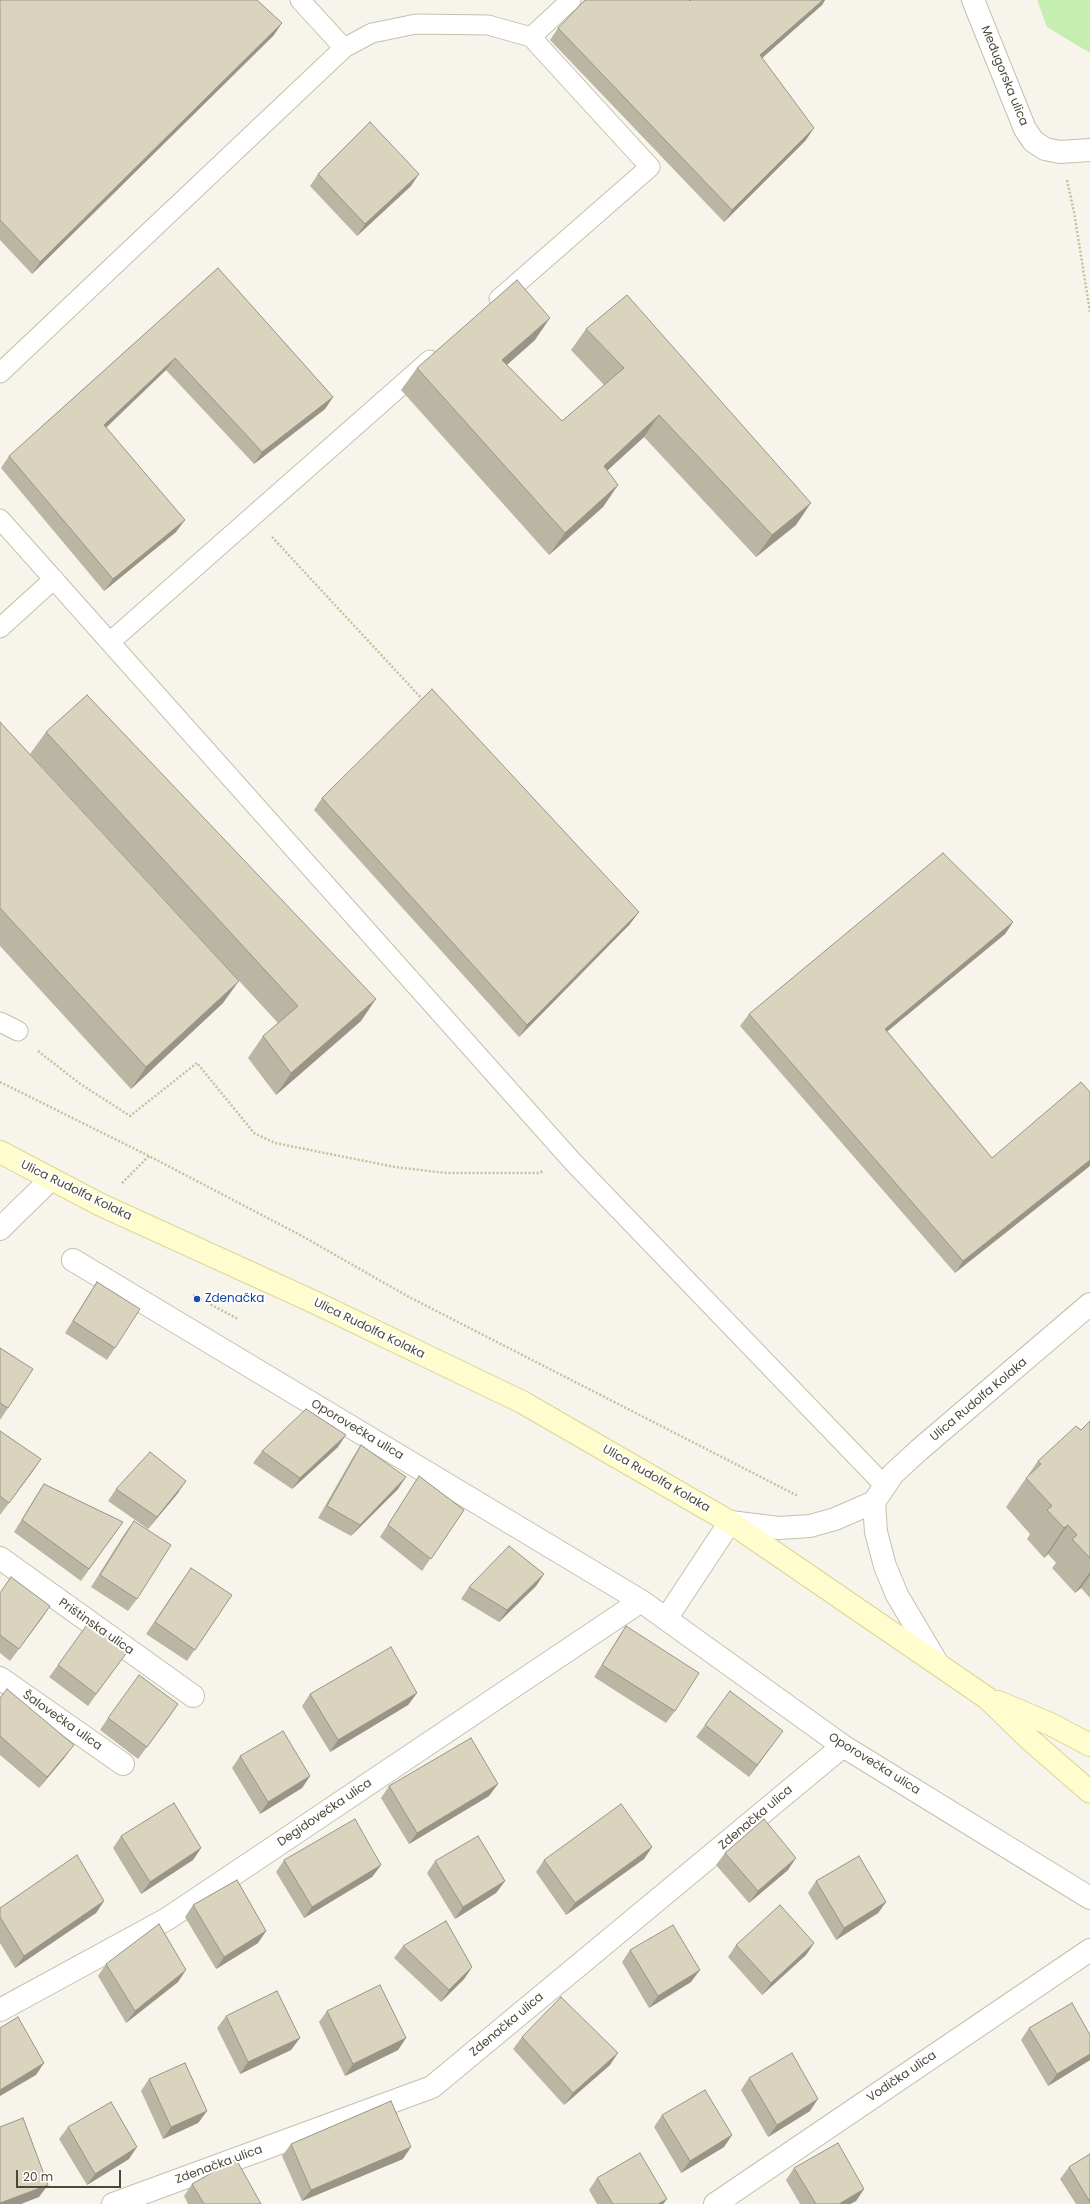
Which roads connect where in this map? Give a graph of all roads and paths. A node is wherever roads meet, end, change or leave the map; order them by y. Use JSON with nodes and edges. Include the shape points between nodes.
{"nodes":[{"id":1,"x":300,"y":0,"type":"edge"},
{"id":2,"x":571,"y":0,"type":"edge"},
{"id":3,"x":973,"y":0,"type":"edge"},
{"id":4,"x":531,"y":37,"type":"junction"},
{"id":5,"x":344,"y":48,"type":"junction"},
{"id":6,"x":1090,"y":150,"type":"edge"},
{"id":7,"x":1074,"y":212,"type":"dead end"},
{"id":8,"x":1090,"y":312,"type":"edge"},
{"id":9,"x":484,"y":313,"type":"edge"},
{"id":10,"x":442,"y":349,"type":"edge"},
{"id":11,"x":0,"y":373,"type":"edge"},
{"id":12,"x":253,"y":516,"type":"junction"},
{"id":13,"x":0,"y":519,"type":"edge"},
{"id":14,"x":54,"y":579,"type":"junction"},
{"id":15,"x":0,"y":628,"type":"edge"},
{"id":16,"x":110,"y":642,"type":"junction"},
{"id":17,"x":423,"y":701,"type":"edge"},
{"id":18,"x":0,"y":1022,"type":"edge"},
{"id":19,"x":18,"y":1031,"type":"joint"},
{"id":20,"x":0,"y":1082,"type":"edge"},
{"id":21,"x":0,"y":1152,"type":"edge"},
{"id":22,"x":149,"y":1156,"type":"junction"},
{"id":23,"x":573,"y":1162,"type":"junction"},
{"id":24,"x":50,"y":1180,"type":"junction"},
{"id":25,"x":116,"y":1188,"type":"dead end"},
{"id":26,"x":0,"y":1229,"type":"edge"},
{"id":27,"x":74,"y":1260,"type":"dead end"},
{"id":28,"x":211,"y":1304,"type":"dead end"},
{"id":29,"x":1090,"y":1304,"type":"edge"},
{"id":30,"x":238,"y":1319,"type":"dead end"},
{"id":31,"x":879,"y":1494,"type":"junction"},
{"id":32,"x":799,"y":1496,"type":"dead end"},
{"id":33,"x":730,"y":1522,"type":"junction"},
{"id":34,"x":0,"y":1558,"type":"edge"},
{"id":35,"x":641,"y":1601,"type":"junction"},
{"id":36,"x":666,"y":1619,"type":"junction"},
{"id":37,"x":936,"y":1661,"type":"junction"},
{"id":38,"x":0,"y":1678,"type":"edge"},
{"id":39,"x":193,"y":1696,"type":"dead end"},
{"id":40,"x":987,"y":1698,"type":"junction"},
{"id":41,"x":1090,"y":1745,"type":"edge"},
{"id":42,"x":843,"y":1746,"type":"junction"},
{"id":43,"x":123,"y":1764,"type":"dead end"},
{"id":44,"x":1090,"y":1792,"type":"edge"},
{"id":45,"x":1090,"y":1898,"type":"edge"},
{"id":46,"x":1090,"y":1950,"type":"edge"},
{"id":47,"x":0,"y":2010,"type":"edge"},
{"id":48,"x":113,"y":2204,"type":"edge"},
{"id":49,"x":715,"y":2204,"type":"edge"}],
"edges":[{"from":1,"to":5,"type":"lane"},
{"from":2,"to":4,"type":"lane"},
{"from":3,"to":6,"type":"street","name":"Međugorska ulica","via":[[1025,129],[1033,141],[1045,149],[1060,152]]},
{"from":4,"to":5,"type":"lane","via":[[488,25],[416,24],[372,33]]},
{"from":4,"to":9,"type":"lane","via":[[650,167]]},
{"from":5,"to":11,"type":"lane"},
{"from":7,"to":8,"type":"path"},
{"from":10,"to":12,"type":"lane"},
{"from":12,"to":16,"type":"lane"},
{"from":12,"to":17,"type":"path"},
{"from":13,"to":14,"type":"lane"},
{"from":14,"to":15,"type":"lane"},
{"from":14,"to":16,"type":"lane"},
{"from":16,"to":23,"type":"lane"},
{"from":18,"to":19,"type":"lane"},
{"from":19,"to":23,"type":"path","via":[[41,1054],[79,1084],[130,1116],[197,1063],[254,1133],[275,1143],[395,1167],[446,1173],[538,1173]]},
{"from":20,"to":22,"type":"path"},
{"from":21,"to":24,"type":"main road","name":"Ulica Rudolfa Kolaka"},
{"from":22,"to":25,"type":"path"},
{"from":22,"to":32,"type":"path","via":[[302,1236],[408,1296]]},
{"from":23,"to":31,"type":"lane"},
{"from":24,"to":26,"type":"street"},
{"from":24,"to":33,"type":"main road","name":"Ulica Rudolfa Kolaka","via":[[522,1402]]},
{"from":27,"to":35,"type":"street","name":"Oporovečka ulica"},
{"from":28,"to":30,"type":"path"},
{"from":29,"to":31,"type":"street","name":"Ulica Rudolfa Kolaka","via":[[919,1450]]},
{"from":31,"to":33,"type":"street","name":"Ulica Rudolfa Kolaka","via":[[835,1519],[810,1526],[779,1528]]},
{"from":31,"to":37,"type":"street","name":"Ulica Rudolfa Kolaka","via":[[876,1532],[885,1566],[897,1595]]},
{"from":33,"to":36,"type":"street"},
{"from":33,"to":37,"type":"main road","name":"Ulica Rudolfa Kolaka"},
{"from":34,"to":39,"type":"street","name":"Prištinska ulica"},
{"from":35,"to":36,"type":"street","name":"Oporovečka ulica"},
{"from":35,"to":47,"type":"street","name":"Degidovečka ulica","via":[[166,1919]]},
{"from":36,"to":42,"type":"street","name":"Oporovečka ulica"},
{"from":37,"to":40,"type":"main road","name":"Ulica Rudolfa Kolaka"},
{"from":38,"to":43,"type":"street","name":"Šalovečka ulica"},
{"from":40,"to":41,"type":"main road","name":"Ulica Rudolfa Kolaka","via":[[1050,1724]]},
{"from":40,"to":44,"type":"main road","name":"Ulica Rudolfa Kolaka","via":[[1033,1743]]},
{"from":42,"to":45,"type":"street","name":"Oporovečka ulica"},
{"from":42,"to":48,"type":"street","name":"Zdenačka ulica","via":[[432,2087]]},
{"from":46,"to":49,"type":"street","name":"Vodička ulica"}]}
